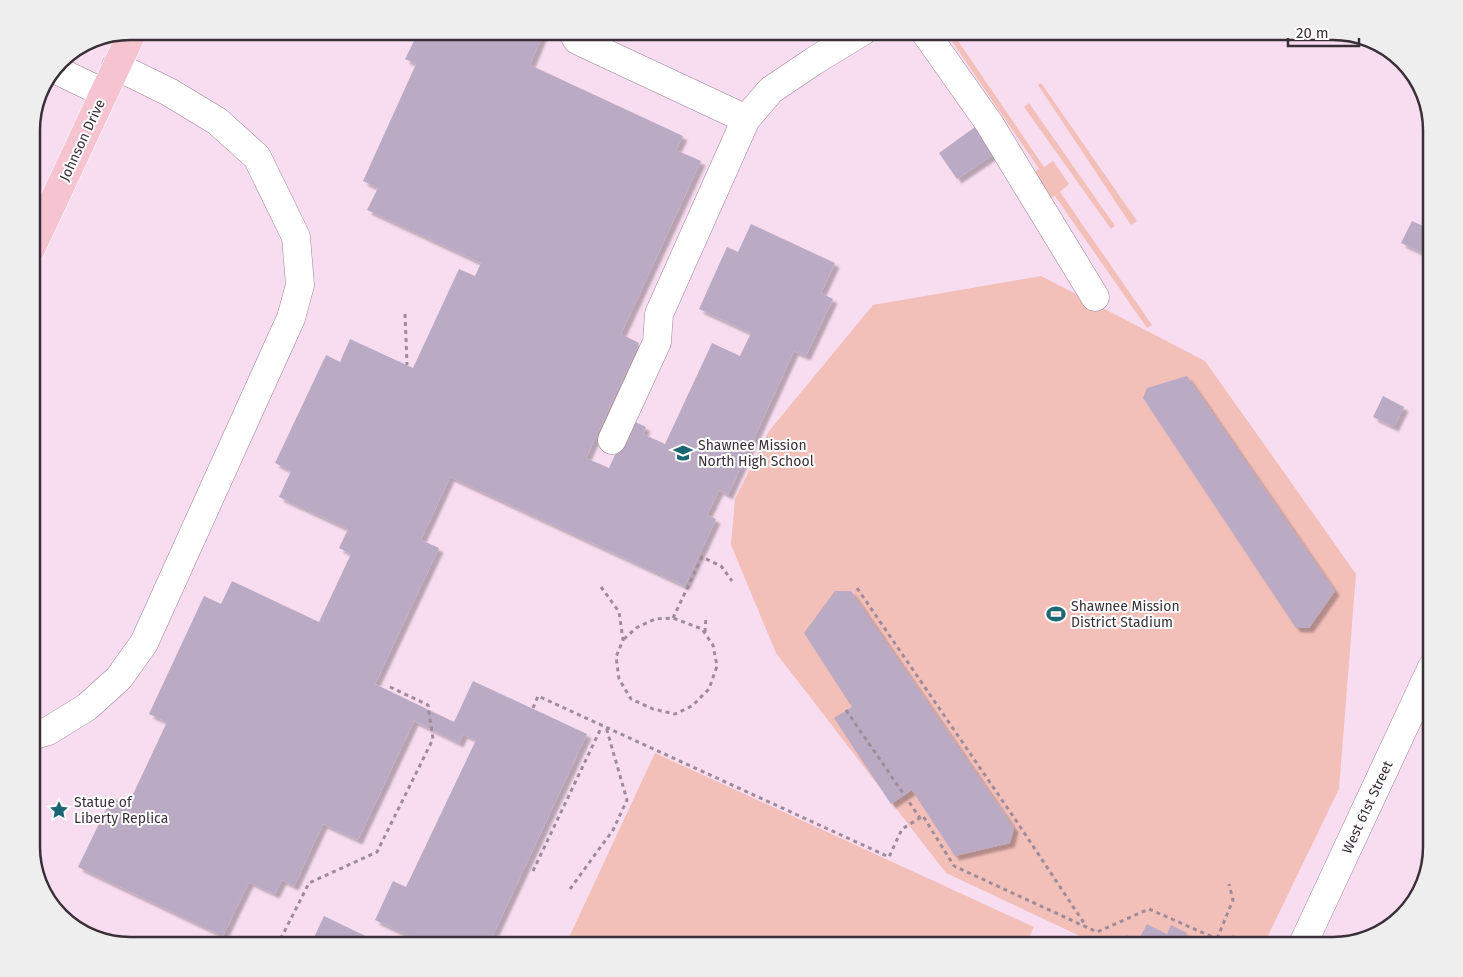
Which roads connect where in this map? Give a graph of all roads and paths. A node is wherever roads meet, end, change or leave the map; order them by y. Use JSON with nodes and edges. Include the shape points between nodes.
{"nodes":[{"id":1,"x":129,"y":40,"type":"edge"},
{"id":2,"x":577,"y":40,"type":"edge"},
{"id":3,"x":848,"y":40,"type":"edge"},
{"id":4,"x":930,"y":40,"type":"edge"},
{"id":5,"x":116,"y":66,"type":"junction"},
{"id":6,"x":61,"y":72,"type":"edge"},
{"id":7,"x":104,"y":93,"type":"junction"},
{"id":8,"x":746,"y":119,"type":"junction"},
{"id":9,"x":40,"y":232,"type":"edge"},
{"id":10,"x":1095,"y":298,"type":"dead end"},
{"id":11,"x":405,"y":314,"type":"dead end"},
{"id":12,"x":407,"y":365,"type":"dead end"},
{"id":13,"x":612,"y":440,"type":"dead end"},
{"id":14,"x":732,"y":581,"type":"dead end"},
{"id":15,"x":601,"y":587,"type":"dead end"},
{"id":16,"x":857,"y":588,"type":"dead end"},
{"id":17,"x":706,"y":616,"type":"dead end"},
{"id":18,"x":673,"y":618,"type":"junction"},
{"id":19,"x":705,"y":633,"type":"junction"},
{"id":20,"x":623,"y":640,"type":"junction"},
{"id":21,"x":1423,"y":686,"type":"edge"},
{"id":22,"x":390,"y":687,"type":"dead end"},
{"id":23,"x":532,"y":708,"type":"dead end"},
{"id":24,"x":846,"y":710,"type":"dead end"},
{"id":25,"x":604,"y":726,"type":"junction"},
{"id":26,"x":40,"y":734,"type":"edge"},
{"id":27,"x":920,"y":818,"type":"junction"},
{"id":28,"x":534,"y":871,"type":"dead end"},
{"id":29,"x":1229,"y":884,"type":"dead end"},
{"id":30,"x":570,"y":889,"type":"dead end"},
{"id":31,"x":1086,"y":927,"type":"junction"},
{"id":32,"x":282,"y":937,"type":"edge"},
{"id":33,"x":1212,"y":937,"type":"edge"},
{"id":34,"x":1218,"y":937,"type":"edge"},
{"id":35,"x":1306,"y":937,"type":"edge"}],
"edges":[{"from":1,"to":5,"type":"main road","name":"Johnson Drive"},
{"from":2,"to":8,"type":"street"},
{"from":3,"to":8,"type":"street","via":[[771,90]]},
{"from":4,"to":10,"type":"street","via":[[989,123]]},
{"from":5,"to":7,"type":"main road","name":"Johnson Drive"},
{"from":5,"to":26,"type":"street","via":[[169,92],[217,121],[257,157],[296,237],[300,285],[292,318],[144,642],[119,678],[87,707]]},
{"from":6,"to":7,"type":"street"},
{"from":7,"to":9,"type":"main road","name":"Johnson Drive"},
{"from":8,"to":13,"type":"street","via":[[658,314],[657,342]]},
{"from":11,"to":12,"type":"path"},
{"from":14,"to":18,"type":"path","via":[[721,566],[702,558]]},
{"from":15,"to":20,"type":"path","via":[[619,612]]},
{"from":16,"to":31,"type":"path"},
{"from":17,"to":19,"type":"path"},
{"from":18,"to":19,"type":"path"},
{"from":18,"to":20,"type":"path","via":[[655,619],[636,628]]},
{"from":19,"to":20,"type":"path","via":[[713,645],[717,666],[709,689],[692,706],[675,714],[653,710],[631,699],[619,679],[616,657]]},
{"from":21,"to":35,"type":"street","name":"West 61st Street"},
{"from":22,"to":32,"type":"path","via":[[428,705],[433,739],[377,852],[309,883]]},
{"from":23,"to":25,"type":"path","via":[[538,696]]},
{"from":24,"to":27,"type":"path"},
{"from":25,"to":27,"type":"path","via":[[889,857],[902,829]]},
{"from":25,"to":28,"type":"path"},
{"from":25,"to":30,"type":"path","via":[[627,800],[613,830]]},
{"from":27,"to":31,"type":"path","via":[[923,816],[954,866]]},
{"from":29,"to":34,"type":"path","via":[[1233,900]]},
{"from":31,"to":33,"type":"path","via":[[1097,932],[1149,909]]}]}
